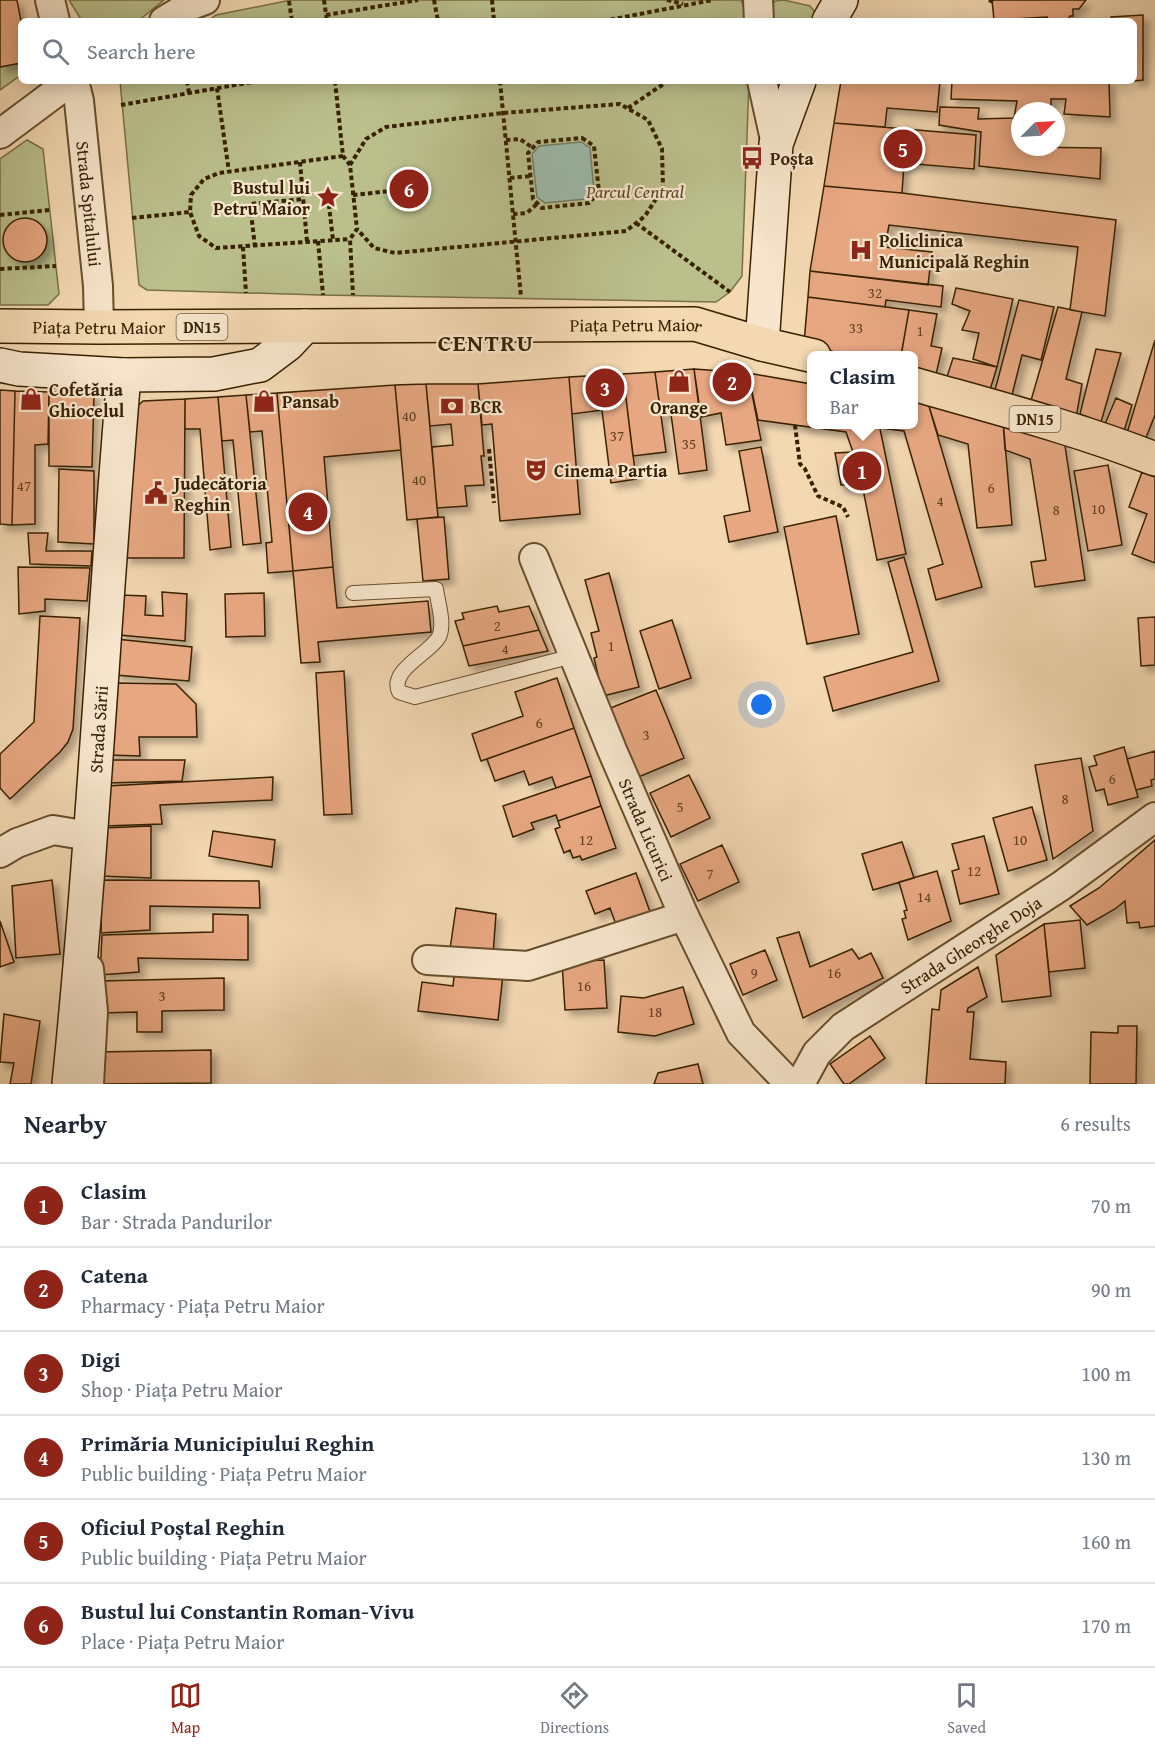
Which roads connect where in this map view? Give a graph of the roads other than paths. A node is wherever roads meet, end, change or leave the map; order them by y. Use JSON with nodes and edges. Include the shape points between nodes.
{"nodes":[{"id":1,"x":50,"y":0,"type":"edge"},
{"id":2,"x":206,"y":0,"type":"edge"},
{"id":3,"x":758,"y":0,"type":"edge"},
{"id":4,"x":841,"y":0,"type":"edge"},
{"id":5,"x":54,"y":18,"type":"edge"},
{"id":6,"x":169,"y":18,"type":"edge"},
{"id":7,"x":759,"y":18,"type":"edge"},
{"id":8,"x":831,"y":18,"type":"edge"},
{"id":9,"x":68,"y":84,"type":"edge"},
{"id":10,"x":73,"y":84,"type":"edge"},
{"id":11,"x":763,"y":84,"type":"edge"},
{"id":12,"x":798,"y":84,"type":"edge"},
{"id":13,"x":0,"y":134,"type":"edge"},
{"id":14,"x":776,"y":144,"type":"junction"},
{"id":15,"x":0,"y":326,"type":"edge"},
{"id":16,"x":305,"y":326,"type":"junction"},
{"id":17,"x":99,"y":327,"type":"junction"},
{"id":18,"x":762,"y":344,"type":"junction"},
{"id":19,"x":807,"y":354,"type":"edge"},
{"id":20,"x":0,"y":365,"type":"edge"},
{"id":21,"x":124,"y":375,"type":"junction"},
{"id":22,"x":918,"y":385,"type":"edge"},
{"id":23,"x":1155,"y":459,"type":"edge"},
{"id":24,"x":534,"y":558,"type":"dead end"},
{"id":25,"x":353,"y":593,"type":"dead end"},
{"id":26,"x":573,"y":656,"type":"junction"},
{"id":27,"x":1155,"y":817,"type":"edge"},
{"id":28,"x":89,"y":836,"type":"junction"},
{"id":29,"x":0,"y":853,"type":"edge"},
{"id":30,"x":684,"y":916,"type":"junction"},
{"id":31,"x":84,"y":925,"type":"junction"},
{"id":32,"x":427,"y":960,"type":"dead end"},
{"id":33,"x":69,"y":1084,"type":"edge"},
{"id":34,"x":89,"y":1084,"type":"edge"},
{"id":35,"x":790,"y":1084,"type":"edge"},
{"id":36,"x":800,"y":1084,"type":"edge"}],
"edges":[{"from":1,"to":5,"type":"street"},
{"from":2,"to":6,"type":"street"},
{"from":3,"to":7,"type":"street"},
{"from":4,"to":8,"type":"street"},
{"from":9,"to":13,"type":"street"},
{"from":10,"to":17,"type":"street","name":"Strada Spitalului","via":[[79,101]]},
{"from":11,"to":14,"type":"street"},
{"from":12,"to":14,"type":"street"},
{"from":14,"to":18,"type":"street"},
{"from":15,"to":17,"type":"highway","name":"Piața Petru Maior","number":"DN15"},
{"from":16,"to":17,"type":"highway","name":"Piața Petru Maior","number":"DN15"},
{"from":16,"to":18,"type":"highway","name":"Piața Petru Maior","number":"DN15","via":[[695,324]]},
{"from":16,"to":21,"type":"street","via":[[260,366],[214,374]]},
{"from":18,"to":19,"type":"highway","number":"DN15"},
{"from":20,"to":21,"type":"street"},
{"from":21,"to":28,"type":"street","name":"Strada Sării"},
{"from":22,"to":23,"type":"highway","number":"DN15","via":[[1064,427]]},
{"from":24,"to":26,"type":"street","name":"Strada Licurici"},
{"from":25,"to":26,"type":"lane","via":[[436,590],[442,627],[438,638],[399,676],[396,686],[399,692],[415,697]]},
{"from":26,"to":30,"type":"street","name":"Strada Licurici"},
{"from":27,"to":36,"type":"street","name":"Strada Gheorghe Doja","via":[[1061,886],[843,1027],[817,1053]]},
{"from":28,"to":29,"type":"street","via":[[52,830]]},
{"from":28,"to":31,"type":"street","name":"Strada Sării"},
{"from":30,"to":32,"type":"street","via":[[528,966]]},
{"from":30,"to":35,"type":"street","name":"Strada Licurici","via":[[741,1033]]},
{"from":31,"to":33,"type":"street","name":"Strada Sării"},
{"from":31,"to":34,"type":"street","via":[[93,1012]]}]}
